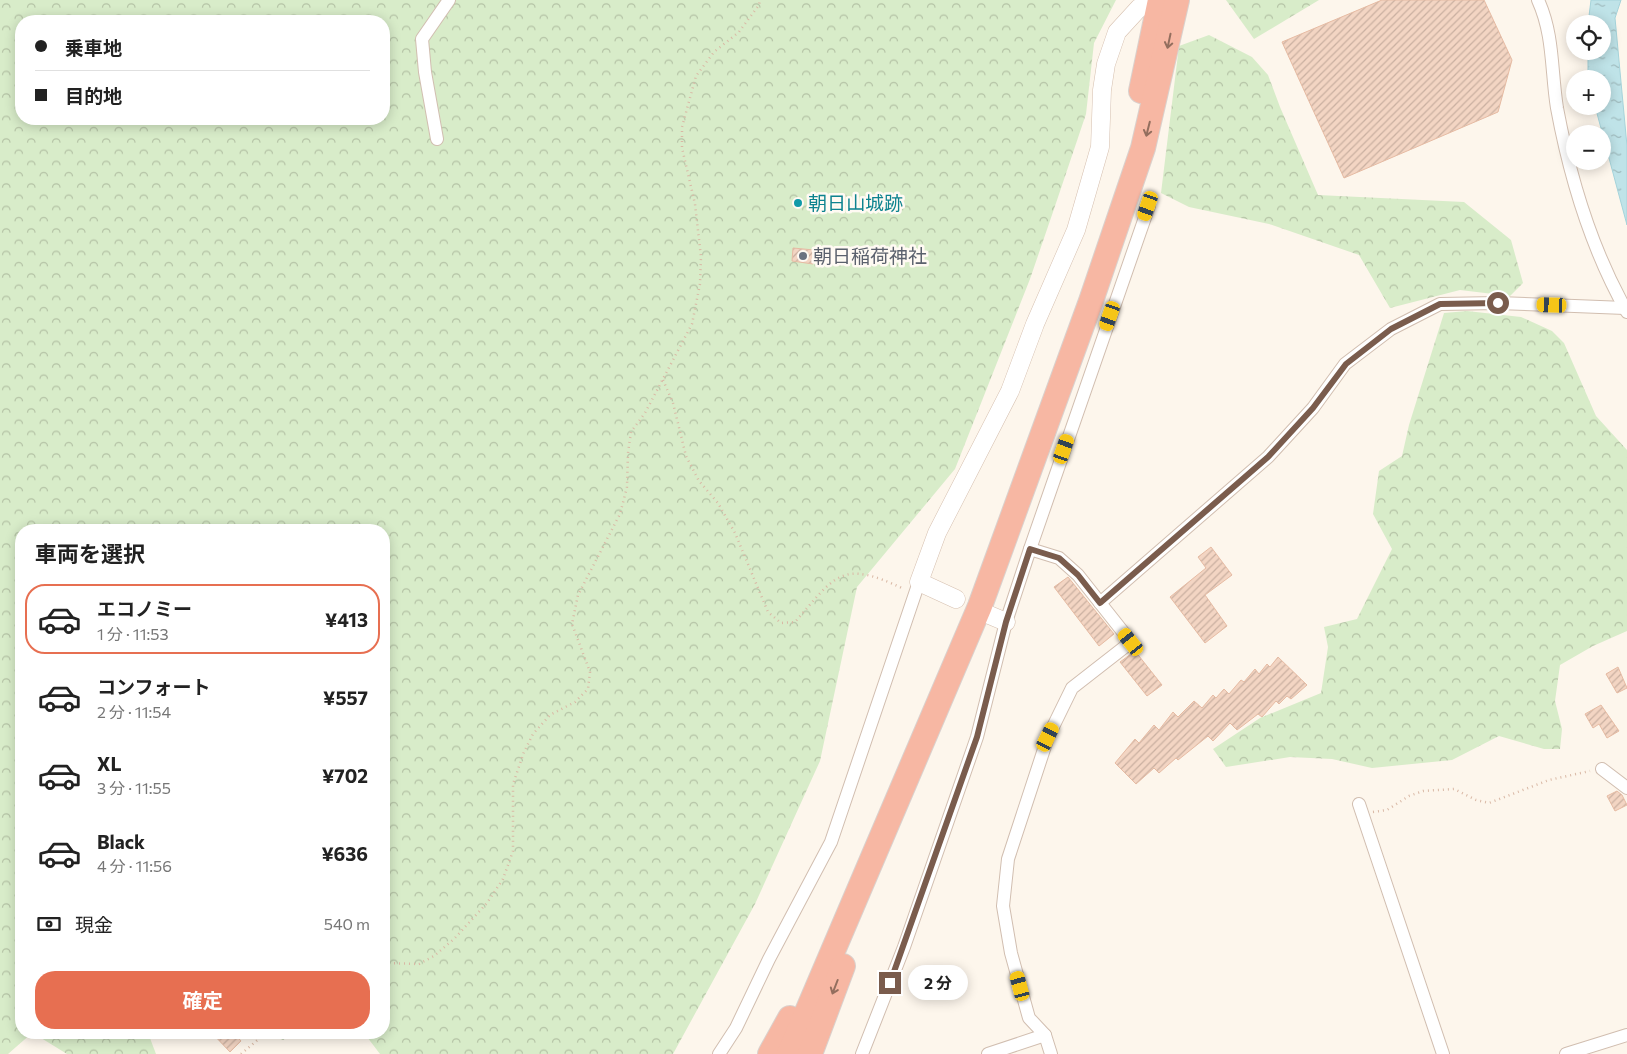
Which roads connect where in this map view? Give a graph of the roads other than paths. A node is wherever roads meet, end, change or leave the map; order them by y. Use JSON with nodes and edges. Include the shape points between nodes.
{"nodes":[{"id":1,"x":449,"y":0,"type":"edge"},
{"id":2,"x":1158,"y":0,"type":"edge"},
{"id":3,"x":1178,"y":0,"type":"edge"},
{"id":4,"x":1538,"y":0,"type":"edge"},
{"id":5,"x":1152,"y":79,"type":"junction"},
{"id":6,"x":436,"y":139,"type":"dead end"},
{"id":7,"x":1148,"y":206,"type":"dead end"},
{"id":8,"x":1626,"y":310,"type":"edge"},
{"id":9,"x":1030,"y":549,"type":"junction"},
{"id":10,"x":916,"y":588,"type":"junction"},
{"id":11,"x":956,"y":600,"type":"dead end"},
{"id":12,"x":1100,"y":603,"type":"junction"},
{"id":13,"x":987,"y":614,"type":"dead end"},
{"id":14,"x":1006,"y":622,"type":"junction"},
{"id":15,"x":914,"y":759,"type":"junction"},
{"id":16,"x":1602,"y":768,"type":"road end"},
{"id":17,"x":1627,"y":788,"type":"edge"},
{"id":18,"x":1360,"y":809,"type":"road end"},
{"id":19,"x":1045,"y":1035,"type":"junction"},
{"id":20,"x":1627,"y":1035,"type":"edge"},
{"id":21,"x":719,"y":1054,"type":"edge"},
{"id":22,"x":772,"y":1054,"type":"edge"},
{"id":23,"x":789,"y":1054,"type":"edge"},
{"id":24,"x":810,"y":1054,"type":"edge"},
{"id":25,"x":862,"y":1054,"type":"edge"},
{"id":26,"x":988,"y":1054,"type":"edge"},
{"id":27,"x":1051,"y":1054,"type":"edge"},
{"id":28,"x":1443,"y":1054,"type":"edge"},
{"id":29,"x":1566,"y":1054,"type":"edge"}],
"edges":[{"from":1,"to":6,"type":"street","via":[[422,39]]},
{"from":2,"to":5,"type":"highway"},
{"from":2,"to":10,"type":"street","via":[[1138,8],[1117,32],[1106,64],[1102,90],[1100,147],[1076,230],[1010,391],[937,533]]},
{"from":3,"to":5,"type":"highway","one_way":true},
{"from":4,"to":8,"type":"street","via":[[1549,34],[1558,111],[1579,196],[1596,245]]},
{"from":5,"to":15,"type":"highway","one_way":true,"via":[[1143,148],[1091,301],[980,606]]},
{"from":5,"to":22,"type":"highway","via":[[1127,144],[1078,295],[968,594]]},
{"from":7,"to":9,"type":"street"},
{"from":8,"to":12,"type":"street","via":[[1498,303],[1440,304],[1399,324],[1346,364],[1313,408],[1268,457]]},
{"from":9,"to":12,"type":"street","via":[[1059,558],[1078,575]]},
{"from":9,"to":14,"type":"street"},
{"from":10,"to":11,"type":"street"},
{"from":10,"to":21,"type":"street","via":[[831,842],[736,1028]]},
{"from":12,"to":19,"type":"street","via":[[1131,642],[1072,688],[1048,737],[1008,859],[1004,906],[1011,953],[1029,1018]]},
{"from":13,"to":14,"type":"street"},
{"from":14,"to":25,"type":"street","via":[[972,755]]},
{"from":15,"to":23,"type":"highway"},
{"from":15,"to":24,"type":"highway","one_way":true,"via":[[881,867]]},
{"from":16,"to":17,"type":"street"},
{"from":18,"to":28,"type":"street"},
{"from":19,"to":26,"type":"street"},
{"from":19,"to":27,"type":"street"},
{"from":20,"to":29,"type":"street"}]}
